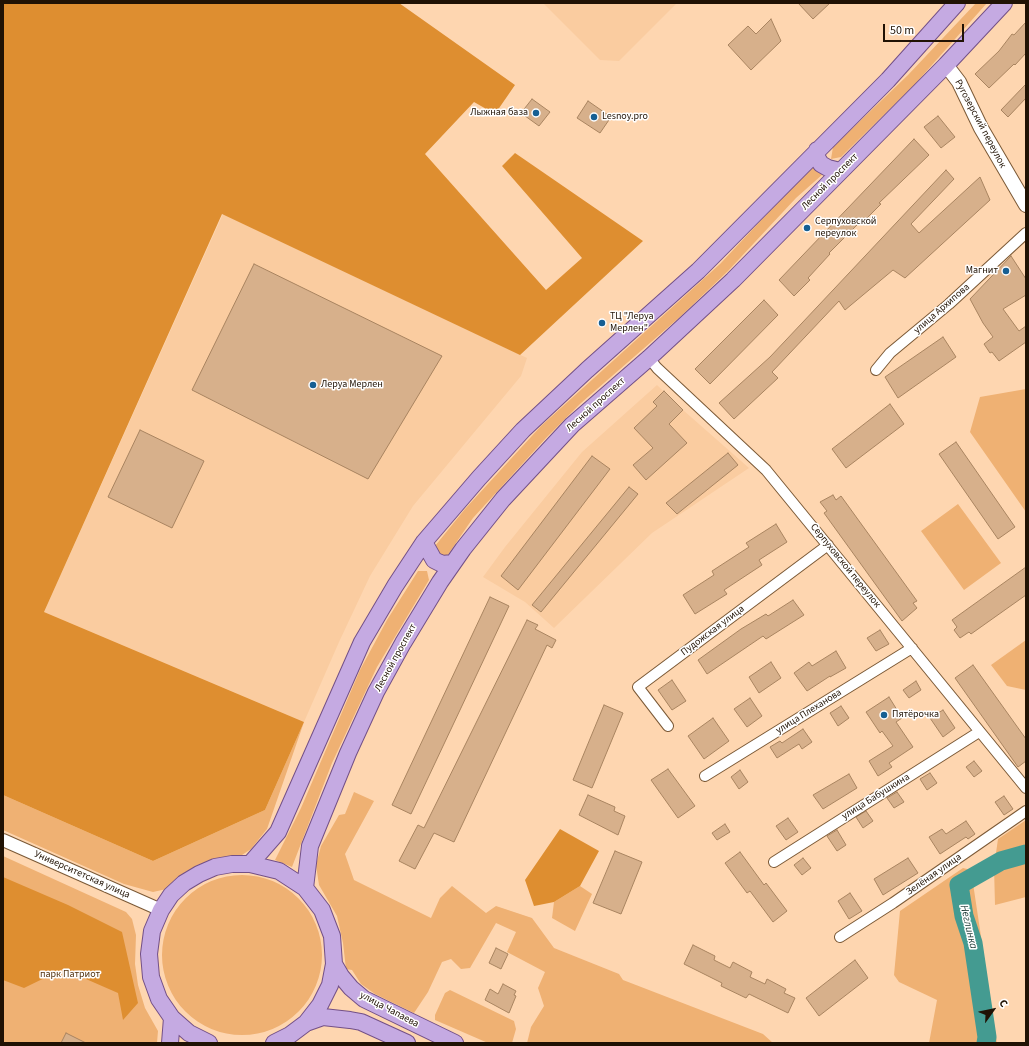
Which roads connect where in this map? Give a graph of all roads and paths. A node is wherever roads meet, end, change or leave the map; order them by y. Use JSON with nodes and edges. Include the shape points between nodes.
{"nodes":[{"id":1,"x":957,"y":3,"type":"edge"},
{"id":2,"x":1004,"y":3,"type":"edge"},
{"id":3,"x":946,"y":65,"type":"junction"},
{"id":4,"x":817,"y":150,"type":"junction"},
{"id":5,"x":840,"y":171,"type":"junction"},
{"id":6,"x":1026,"y":204,"type":"edge"},
{"id":7,"x":1026,"y":233,"type":"edge"},
{"id":8,"x":649,"y":358,"type":"junction"},
{"id":9,"x":876,"y":370,"type":"dead end"},
{"id":10,"x":424,"y":542,"type":"junction"},
{"id":11,"x":828,"y":545,"type":"junction"},
{"id":12,"x":453,"y":564,"type":"junction"},
{"id":13,"x":409,"y":565,"type":"junction"},
{"id":14,"x":440,"y":582,"type":"junction"},
{"id":15,"x":912,"y":648,"type":"junction"},
{"id":16,"x":668,"y":726,"type":"dead end"},
{"id":17,"x":979,"y":732,"type":"junction"},
{"id":18,"x":705,"y":776,"type":"dead end"},
{"id":19,"x":1026,"y":788,"type":"edge"},
{"id":20,"x":1026,"y":811,"type":"edge"},
{"id":21,"x":3,"y":840,"type":"edge"},
{"id":22,"x":774,"y":862,"type":"dead end"},
{"id":23,"x":250,"y":864,"type":"junction"},
{"id":24,"x":305,"y":888,"type":"junction"},
{"id":25,"x":161,"y":910,"type":"junction"},
{"id":26,"x":840,"y":937,"type":"dead end"},
{"id":27,"x":334,"y":964,"type":"junction"},
{"id":28,"x":172,"y":1018,"type":"junction"},
{"id":29,"x":306,"y":1023,"type":"junction"},
{"id":30,"x":170,"y":1043,"type":"edge"},
{"id":31,"x":209,"y":1043,"type":"edge"},
{"id":32,"x":274,"y":1043,"type":"edge"},
{"id":33,"x":407,"y":1043,"type":"edge"},
{"id":34,"x":455,"y":1043,"type":"edge"}],
"edges":[{"from":1,"to":4,"type":"main road","via":[[888,80]]},
{"from":2,"to":3,"type":"main road","name":"Лесной проспект"},
{"from":3,"to":5,"type":"main road","name":"Лесной проспект"},
{"from":3,"to":6,"type":"main road","name":"Ругозерский переулок","via":[[959,82],[981,128]]},
{"from":4,"to":5,"type":"main road","via":[[816,156],[821,164]]},
{"from":4,"to":10,"type":"main road","via":[[698,271],[523,430]]},
{"from":5,"to":8,"type":"main road","name":"Лесной проспект","via":[[733,280]]},
{"from":7,"to":9,"type":"street","name":"улица Архипова","via":[[949,304],[890,353]]},
{"from":8,"to":11,"type":"street","name":"Серпуховской переулок","via":[[766,470]]},
{"from":8,"to":12,"type":"main road","name":"Лесной проспект","via":[[572,425],[544,454],[503,499]]},
{"from":10,"to":12,"type":"main road","via":[[434,560],[442,564]]},
{"from":10,"to":13,"type":"main road"},
{"from":11,"to":15,"type":"street","name":"Серпуховской переулок"},
{"from":11,"to":16,"type":"street","name":"Пудожская улица","via":[[638,687]]},
{"from":12,"to":14,"type":"main road","name":"Лесной проспект"},
{"from":13,"to":14,"type":"main road","via":[[419,563],[428,566]]},
{"from":13,"to":23,"type":"main road","via":[[362,642],[278,832]]},
{"from":14,"to":24,"type":"main road","name":"Лесной проспект","via":[[376,692],[348,753],[310,846]]},
{"from":15,"to":17,"type":"street","name":"Серпуховской переулок"},
{"from":15,"to":18,"type":"street","name":"улица Плеханова"},
{"from":17,"to":19,"type":"street","name":"Серпуховской переулок"},
{"from":17,"to":22,"type":"street","name":"улица Бабушкина"},
{"from":20,"to":26,"type":"street","name":"Зелёная улица"},
{"from":21,"to":25,"type":"street","name":"Университетская улица"},
{"from":23,"to":24,"type":"main road","via":[[279,871]]},
{"from":23,"to":25,"type":"main road","via":[[227,865],[199,874],[171,895]]},
{"from":24,"to":27,"type":"main road","via":[[322,910],[330,929]]},
{"from":25,"to":28,"type":"main road","via":[[152,931],[148,954],[151,977],[159,999]]},
{"from":27,"to":29,"type":"main road","via":[[320,1005]]},
{"from":27,"to":34,"type":"main road","name":"улица Чапаева","via":[[351,988],[364,999]]},
{"from":28,"to":30,"type":"main road"},
{"from":28,"to":31,"type":"main road","via":[[189,1033]]},
{"from":29,"to":32,"type":"main road"},
{"from":29,"to":33,"type":"main road","name":"улица Чапаева","via":[[323,1017],[361,1022]]}]}
